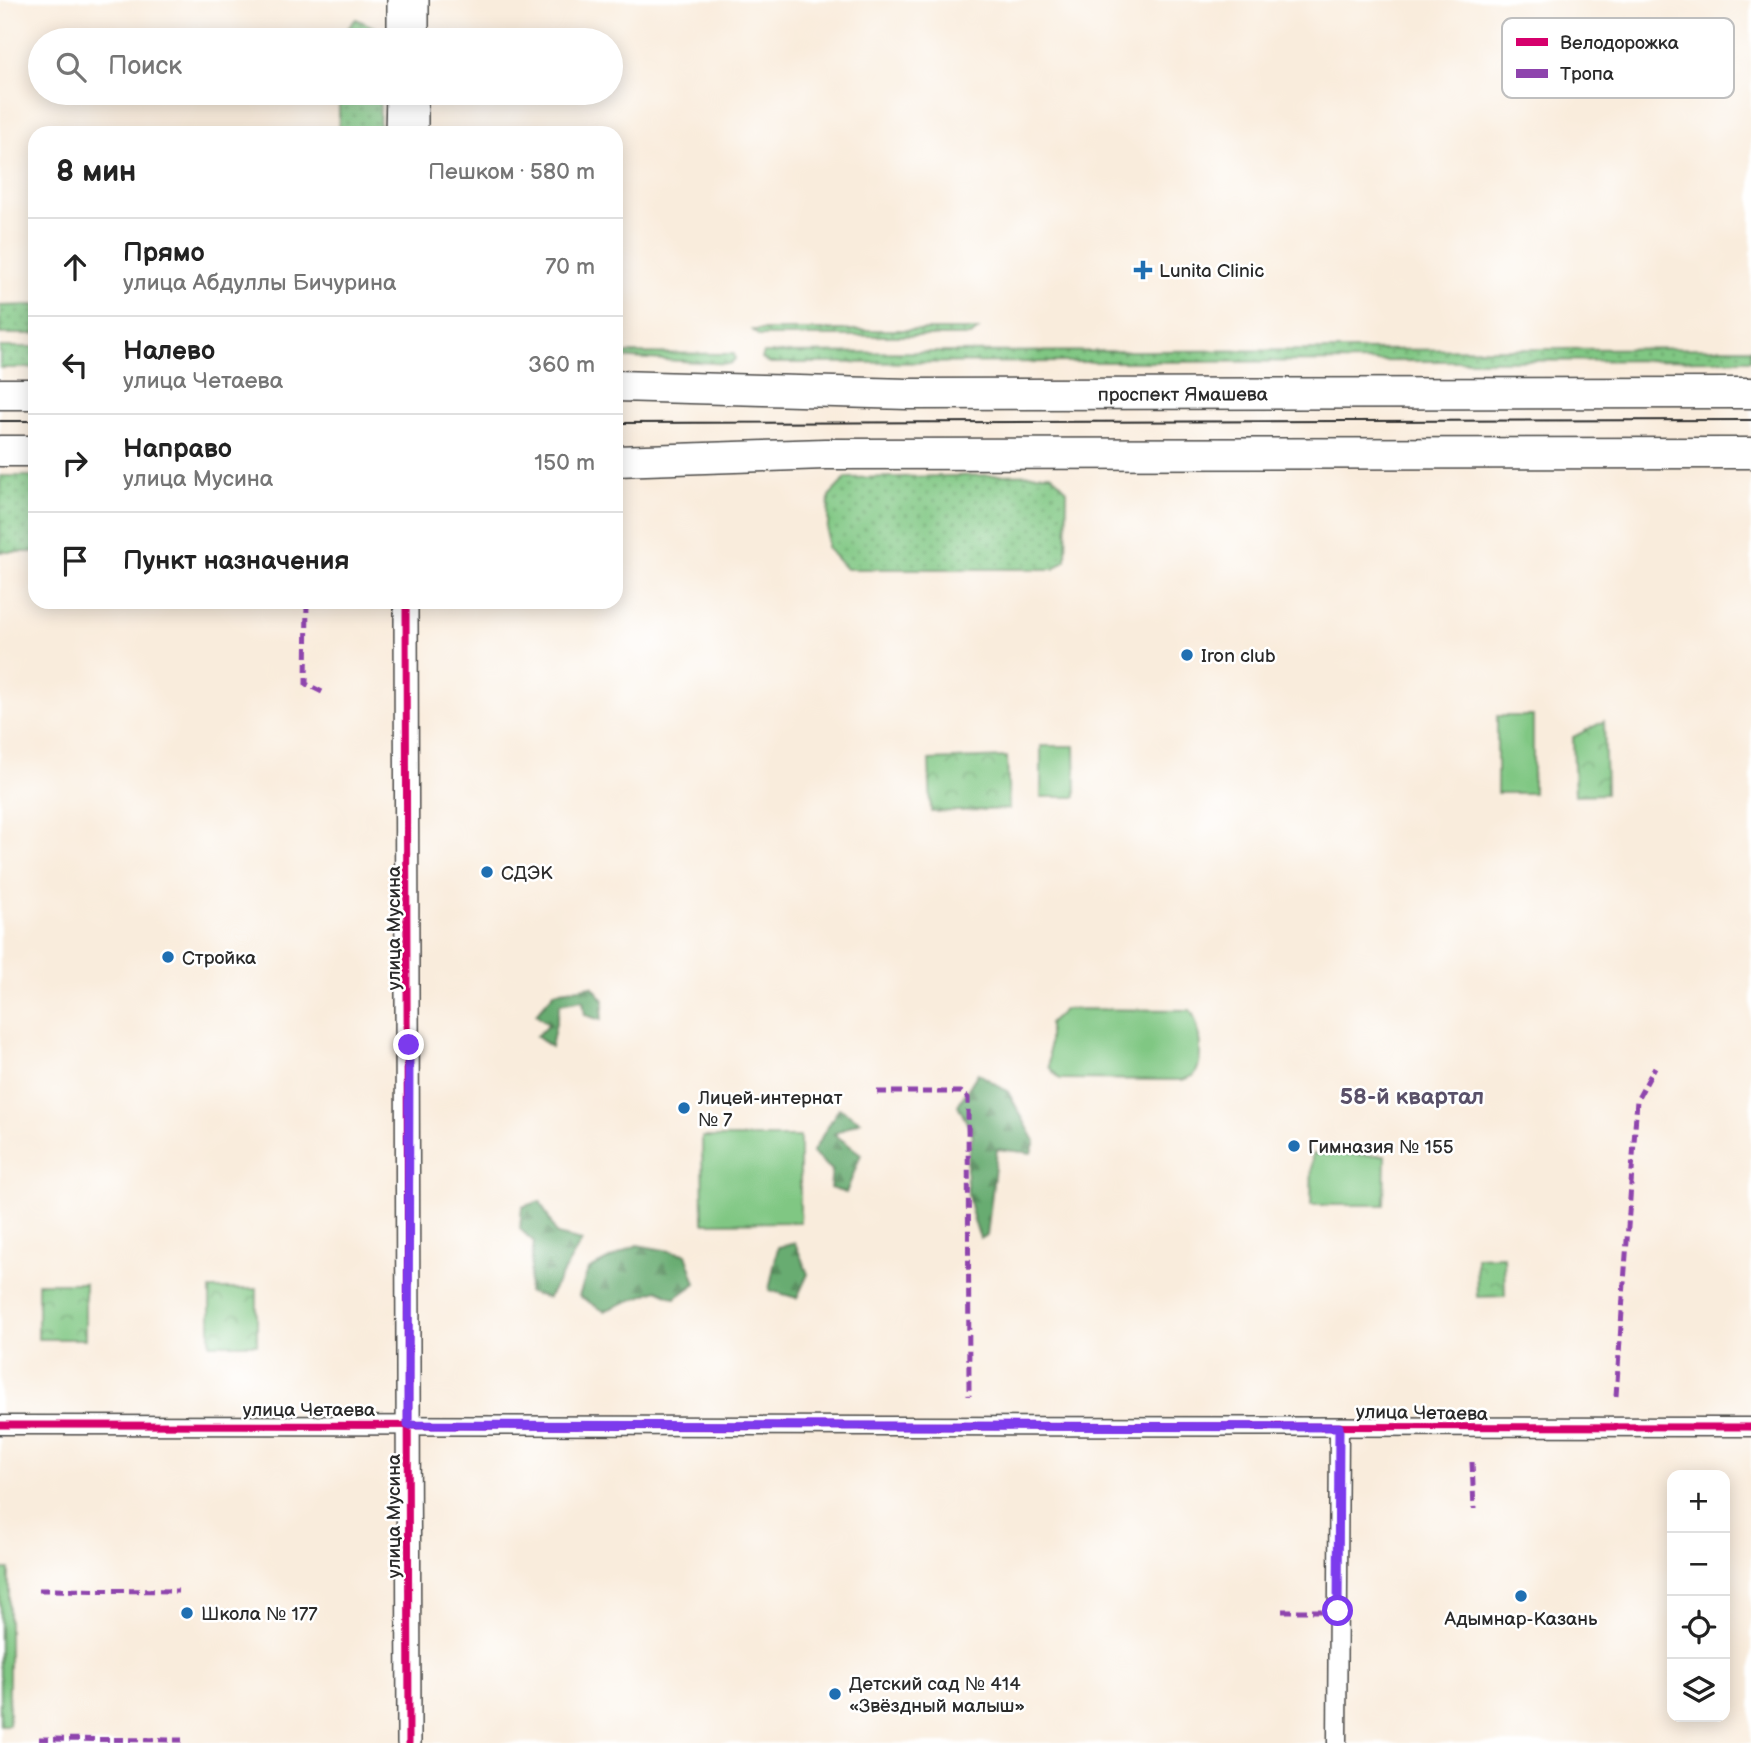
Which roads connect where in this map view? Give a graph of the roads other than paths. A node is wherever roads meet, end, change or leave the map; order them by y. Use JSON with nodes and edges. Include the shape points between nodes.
{"nodes":[{"id":1,"x":399,"y":0,"type":"edge"},
{"id":2,"x":417,"y":0,"type":"edge"},
{"id":3,"x":399,"y":28,"type":"edge"},
{"id":4,"x":417,"y":28,"type":"edge"},
{"id":5,"x":398,"y":105,"type":"edge"},
{"id":6,"x":416,"y":105,"type":"edge"},
{"id":7,"x":397,"y":126,"type":"edge"},
{"id":8,"x":416,"y":126,"type":"edge"},
{"id":9,"x":623,"y":386,"type":"edge"},
{"id":10,"x":1751,"y":393,"type":"edge"},
{"id":11,"x":0,"y":394,"type":"edge"},
{"id":12,"x":28,"y":394,"type":"edge"},
{"id":13,"x":0,"y":451,"type":"edge"},
{"id":14,"x":28,"y":451,"type":"edge"},
{"id":15,"x":1751,"y":453,"type":"edge"},
{"id":16,"x":623,"y":461,"type":"edge"},
{"id":17,"x":403,"y":609,"type":"edge"},
{"id":18,"x":0,"y":1424,"type":"edge"},
{"id":19,"x":408,"y":1425,"type":"junction"},
{"id":20,"x":1339,"y":1427,"type":"junction"},
{"id":21,"x":1751,"y":1427,"type":"edge"},
{"id":22,"x":409,"y":1743,"type":"edge"},
{"id":23,"x":1337,"y":1743,"type":"edge"}],
"edges":[{"from":1,"to":3,"type":"street"},
{"from":2,"to":4,"type":"street"},
{"from":5,"to":7,"type":"street"},
{"from":6,"to":8,"type":"street"},
{"from":9,"to":10,"type":"main road","name":"проспект Ямашева","via":[[908,394]]},
{"from":11,"to":12,"type":"main road"},
{"from":13,"to":14,"type":"main road"},
{"from":15,"to":16,"type":"main road","via":[[825,454]]},
{"from":17,"to":19,"type":"street","name":"улица Мусина","via":[[408,763]]},
{"from":18,"to":19,"type":"street","name":"улица Четаева"},
{"from":19,"to":20,"type":"street","name":"улица Четаева"},
{"from":19,"to":22,"type":"street","name":"улица Мусина"},
{"from":20,"to":21,"type":"street","name":"улица Четаева"},
{"from":20,"to":23,"type":"street"}]}
